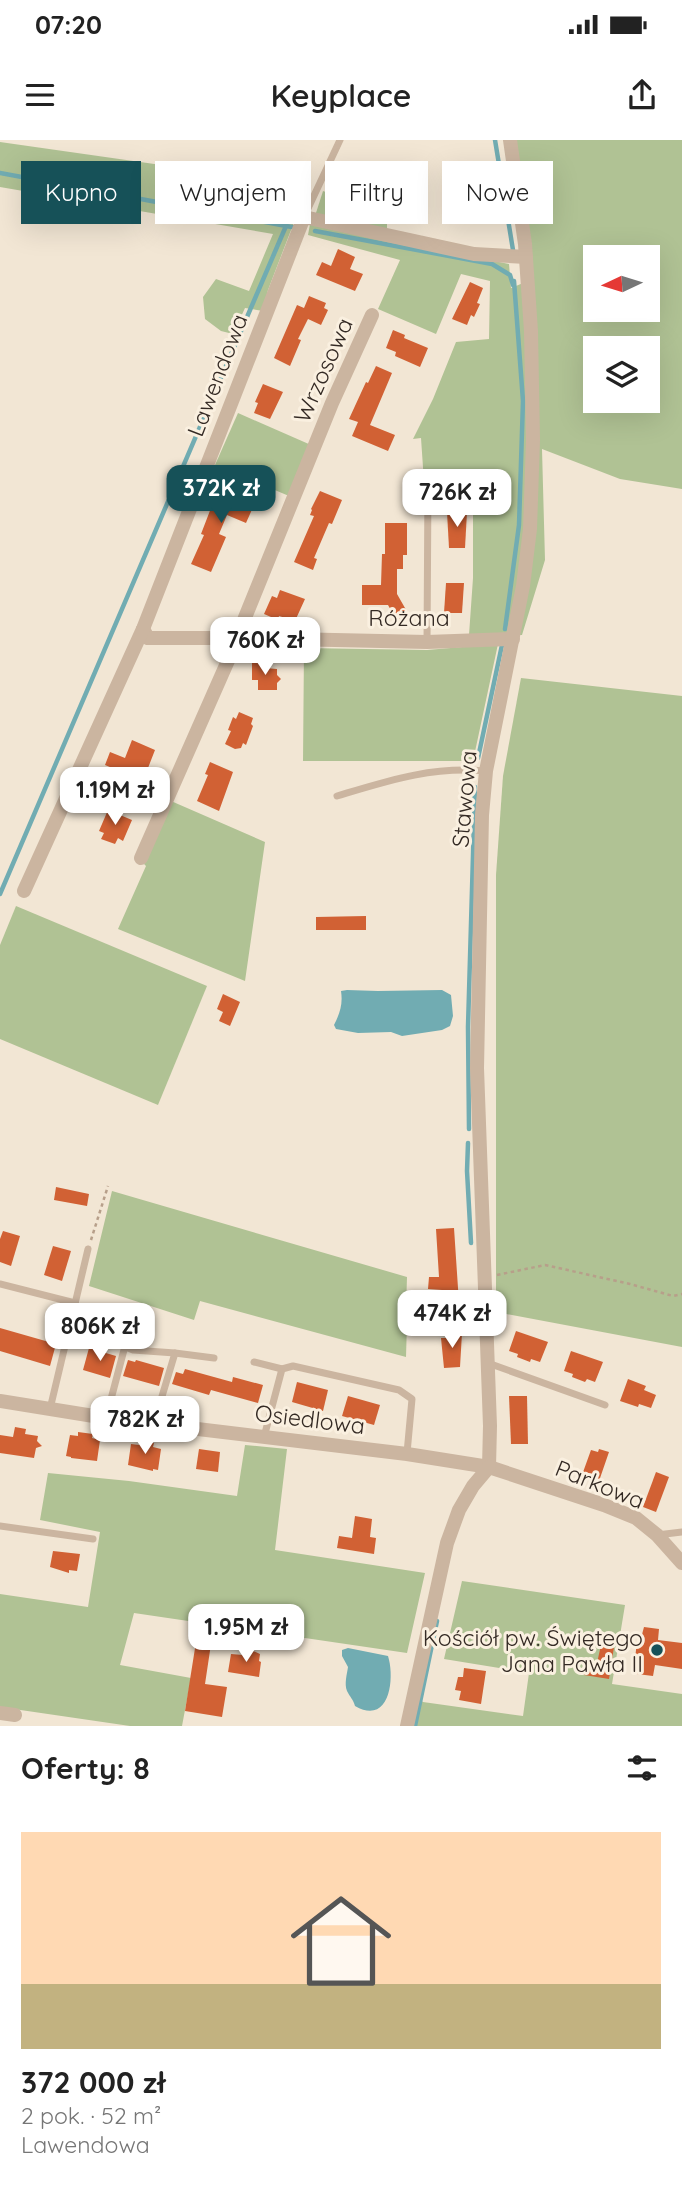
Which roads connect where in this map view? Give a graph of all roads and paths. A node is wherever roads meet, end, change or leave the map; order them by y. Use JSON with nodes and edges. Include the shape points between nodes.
{"nodes":[{"id":1,"x":340,"y":140,"type":"edge"},
{"id":2,"x":510,"y":140,"type":"edge"},
{"id":3,"x":311,"y":202,"type":"edge"},
{"id":4,"x":311,"y":219,"type":"edge"},
{"id":5,"x":301,"y":224,"type":"edge"},
{"id":6,"x":526,"y":257,"type":"junction"},
{"id":7,"x":372,"y":315,"type":"dead end"},
{"id":8,"x":428,"y":483,"type":"dead end"},
{"id":9,"x":143,"y":629,"type":"junction"},
{"id":10,"x":239,"y":638,"type":"junction"},
{"id":11,"x":513,"y":639,"type":"junction"},
{"id":12,"x":427,"y":642,"type":"junction"},
{"id":13,"x":486,"y":771,"type":"junction"},
{"id":14,"x":337,"y":796,"type":"dead end"},
{"id":15,"x":141,"y":858,"type":"dead end"},
{"id":16,"x":24,"y":891,"type":"dead end"},
{"id":17,"x":108,"y":1186,"type":"dead end"},
{"id":18,"x":88,"y":1249,"type":"joint"},
{"id":19,"x":484,"y":1277,"type":"junction"},
{"id":20,"x":0,"y":1284,"type":"edge"},
{"id":21,"x":682,"y":1294,"type":"edge"},
{"id":22,"x":75,"y":1303,"type":"junction"},
{"id":23,"x":71,"y":1324,"type":"junction"},
{"id":24,"x":125,"y":1346,"type":"junction"},
{"id":25,"x":174,"y":1353,"type":"junction"},
{"id":26,"x":214,"y":1358,"type":"dead end"},
{"id":27,"x":254,"y":1362,"type":"dead end"},
{"id":28,"x":487,"y":1363,"type":"junction"},
{"id":29,"x":282,"y":1368,"type":"junction"},
{"id":30,"x":0,"y":1401,"type":"edge"},
{"id":31,"x":605,"y":1405,"type":"dead end"},
{"id":32,"x":50,"y":1410,"type":"junction"},
{"id":33,"x":106,"y":1418,"type":"junction"},
{"id":34,"x":154,"y":1424,"type":"junction"},
{"id":35,"x":264,"y":1437,"type":"junction"},
{"id":36,"x":407,"y":1454,"type":"junction"},
{"id":37,"x":489,"y":1466,"type":"junction"},
{"id":38,"x":0,"y":1526,"type":"edge"},
{"id":39,"x":682,"y":1532,"type":"edge"},
{"id":40,"x":657,"y":1535,"type":"junction"},
{"id":41,"x":93,"y":1539,"type":"dead end"},
{"id":42,"x":682,"y":1563,"type":"edge"},
{"id":43,"x":407,"y":1726,"type":"edge"}],
"edges":[{"from":1,"to":3,"type":"lane"},
{"from":2,"to":6,"type":"street","name":"Stawowa"},
{"from":4,"to":6,"type":"street","via":[[474,254]]},
{"from":5,"to":9,"type":"street","name":"Lawendowa"},
{"from":6,"to":11,"type":"street","name":"Stawowa","via":[[532,372],[530,529]]},
{"from":7,"to":10,"type":"street","name":"Wrzosowa"},
{"from":8,"to":12,"type":"lane"},
{"from":9,"to":10,"type":"street","name":"Różana","via":[[148,638]]},
{"from":9,"to":16,"type":"street","name":"Lawendowa"},
{"from":10,"to":12,"type":"street","name":"Różana"},
{"from":10,"to":15,"type":"street","name":"Wrzosowa"},
{"from":11,"to":12,"type":"street","name":"Różana"},
{"from":11,"to":13,"type":"street","name":"Stawowa"},
{"from":13,"to":14,"type":"lane","via":[[409,774]]},
{"from":13,"to":19,"type":"street","name":"Stawowa","via":[[477,1054]]},
{"from":17,"to":18,"type":"path"},
{"from":18,"to":22,"type":"lane"},
{"from":19,"to":21,"type":"path","via":[[545,1265],[673,1296]]},
{"from":19,"to":28,"type":"street","name":"Stawowa"},
{"from":20,"to":22,"type":"lane"},
{"from":22,"to":23,"type":"lane"},
{"from":23,"to":24,"type":"lane"},
{"from":23,"to":32,"type":"lane"},
{"from":24,"to":25,"type":"lane"},
{"from":24,"to":33,"type":"lane"},
{"from":25,"to":26,"type":"lane"},
{"from":25,"to":34,"type":"lane"},
{"from":27,"to":29,"type":"lane"},
{"from":28,"to":31,"type":"lane"},
{"from":28,"to":37,"type":"street","name":"Stawowa"},
{"from":29,"to":35,"type":"lane"},
{"from":29,"to":36,"type":"lane","via":[[293,1366],[399,1390],[412,1399]]},
{"from":30,"to":32,"type":"street","name":"Osiedlowa"},
{"from":32,"to":33,"type":"street","name":"Osiedlowa"},
{"from":33,"to":34,"type":"street","name":"Osiedlowa"},
{"from":34,"to":35,"type":"street","name":"Osiedlowa"},
{"from":35,"to":36,"type":"street","name":"Osiedlowa"},
{"from":36,"to":37,"type":"street","name":"Osiedlowa"},
{"from":37,"to":40,"type":"street","name":"Parkowa","via":[[636,1518]]},
{"from":37,"to":43,"type":"street","via":[[459,1510],[447,1543]]},
{"from":38,"to":41,"type":"lane"},
{"from":39,"to":40,"type":"lane"},
{"from":40,"to":42,"type":"street","name":"Parkowa"}]}
